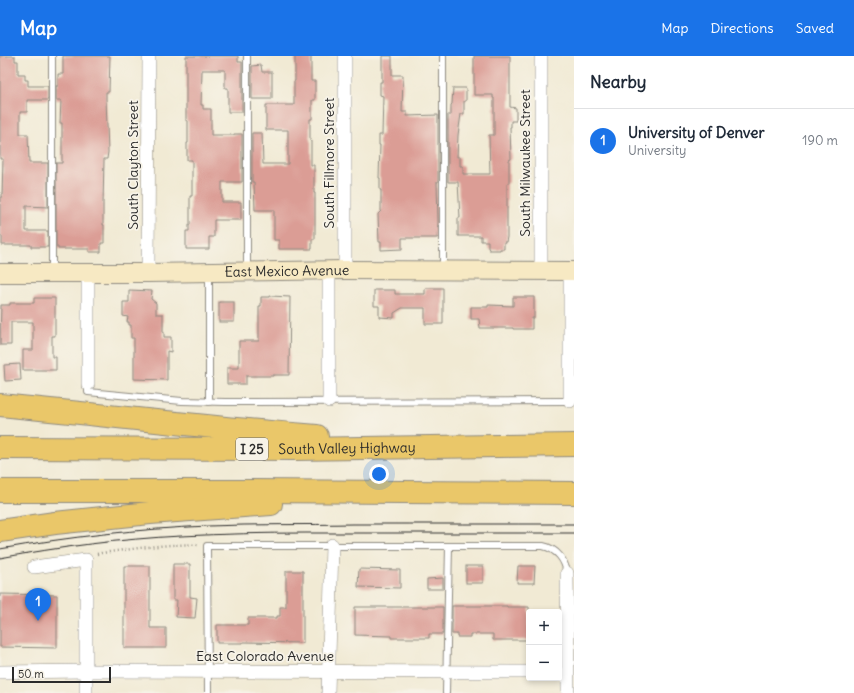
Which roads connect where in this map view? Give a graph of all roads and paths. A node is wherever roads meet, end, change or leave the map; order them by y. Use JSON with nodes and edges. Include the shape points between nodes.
{"nodes":[{"id":1,"x":52,"y":56,"type":"edge"},
{"id":2,"x":149,"y":56,"type":"edge"},
{"id":3,"x":248,"y":56,"type":"edge"},
{"id":4,"x":345,"y":56,"type":"edge"},
{"id":5,"x":443,"y":56,"type":"edge"},
{"id":6,"x":541,"y":56,"type":"edge"},
{"id":7,"x":337,"y":270,"type":"junction"},
{"id":8,"x":540,"y":270,"type":"junction"},
{"id":9,"x":572,"y":270,"type":"edge"},
{"id":10,"x":443,"y":271,"type":"junction"},
{"id":11,"x":209,"y":272,"type":"junction"},
{"id":12,"x":247,"y":272,"type":"junction"},
{"id":13,"x":0,"y":273,"type":"edge"},
{"id":14,"x":52,"y":273,"type":"junction"},
{"id":15,"x":148,"y":273,"type":"junction"},
{"id":16,"x":88,"y":274,"type":"junction"},
{"id":17,"x":88,"y":384,"type":"joint"},
{"id":18,"x":329,"y":401,"type":"junction"},
{"id":19,"x":572,"y":401,"type":"edge"},
{"id":20,"x":209,"y":402,"type":"junction"},
{"id":21,"x":0,"y":406,"type":"edge"},
{"id":22,"x":504,"y":446,"type":"junction"},
{"id":23,"x":574,"y":446,"type":"edge"},
{"id":24,"x":0,"y":448,"type":"edge"},
{"id":25,"x":0,"y":491,"type":"edge"},
{"id":26,"x":472,"y":492,"type":"junction"},
{"id":27,"x":574,"y":493,"type":"edge"},
{"id":28,"x":0,"y":531,"type":"edge"},
{"id":29,"x":332,"y":545,"type":"junction"},
{"id":30,"x":207,"y":546,"type":"junction"},
{"id":31,"x":449,"y":546,"type":"junction"},
{"id":32,"x":86,"y":560,"type":"junction"},
{"id":33,"x":34,"y":567,"type":"dead end"},
{"id":34,"x":567,"y":573,"type":"joint"},
{"id":35,"x":86,"y":671,"type":"junction"},
{"id":36,"x":0,"y":672,"type":"edge"},
{"id":37,"x":208,"y":672,"type":"junction"},
{"id":38,"x":328,"y":672,"type":"junction"},
{"id":39,"x":446,"y":672,"type":"junction"},
{"id":40,"x":526,"y":672,"type":"edge"},
{"id":41,"x":567,"y":672,"type":"edge"},
{"id":42,"x":86,"y":693,"type":"edge"},
{"id":43,"x":208,"y":693,"type":"edge"},
{"id":44,"x":328,"y":693,"type":"edge"},
{"id":45,"x":446,"y":693,"type":"edge"},
{"id":46,"x":568,"y":693,"type":"edge"}],
"edges":[{"from":1,"to":14,"type":"lane"},
{"from":2,"to":15,"type":"street","name":"South Clayton Street"},
{"from":3,"to":12,"type":"lane"},
{"from":4,"to":7,"type":"street","name":"South Fillmore Street"},
{"from":5,"to":10,"type":"lane"},
{"from":6,"to":8,"type":"street","name":"South Milwaukee Street"},
{"from":7,"to":10,"type":"street","name":"East Mexico Avenue"},
{"from":7,"to":12,"type":"street","name":"East Mexico Avenue"},
{"from":7,"to":18,"type":"street","name":"South Fillmore Street"},
{"from":8,"to":9,"type":"street","name":"East Mexico Avenue"},
{"from":8,"to":10,"type":"street","name":"East Mexico Avenue"},
{"from":9,"to":19,"type":"street"},
{"from":11,"to":12,"type":"street","name":"East Mexico Avenue"},
{"from":11,"to":15,"type":"street","name":"East Mexico Avenue"},
{"from":11,"to":20,"type":"lane"},
{"from":13,"to":14,"type":"street","name":"East Mexico Avenue"},
{"from":14,"to":16,"type":"street","name":"East Mexico Avenue"},
{"from":15,"to":16,"type":"street","name":"East Mexico Avenue"},
{"from":16,"to":17,"type":"street"},
{"from":17,"to":20,"type":"lane","via":[[88,392]]},
{"from":18,"to":19,"type":"lane"},
{"from":18,"to":20,"type":"lane"},
{"from":21,"to":22,"type":"highway","via":[[269,432]]},
{"from":22,"to":23,"type":"highway","name":"South Valley Highway","number":"I 25"},
{"from":22,"to":24,"type":"highway","name":"South Valley Highway","number":"I 25","via":[[295,449]]},
{"from":25,"to":26,"type":"highway"},
{"from":26,"to":27,"type":"highway"},
{"from":26,"to":28,"type":"highway","via":[[176,510]]},
{"from":29,"to":30,"type":"lane"},
{"from":29,"to":31,"type":"lane"},
{"from":29,"to":38,"type":"street"},
{"from":30,"to":32,"type":"path","via":[[168,545],[116,551],[101,553]]},
{"from":30,"to":37,"type":"lane"},
{"from":31,"to":34,"type":"lane","via":[[543,546],[552,549],[560,557]]},
{"from":31,"to":39,"type":"lane"},
{"from":32,"to":33,"type":"street"},
{"from":32,"to":35,"type":"street"},
{"from":34,"to":41,"type":"street"},
{"from":35,"to":36,"type":"street","name":"East Colorado Avenue"},
{"from":35,"to":37,"type":"street","name":"East Colorado Avenue"},
{"from":35,"to":42,"type":"street"},
{"from":37,"to":38,"type":"street","name":"East Colorado Avenue"},
{"from":37,"to":43,"type":"lane"},
{"from":38,"to":39,"type":"street","name":"East Colorado Avenue"},
{"from":38,"to":44,"type":"street"},
{"from":39,"to":40,"type":"street","name":"East Colorado Avenue"},
{"from":39,"to":45,"type":"lane"},
{"from":41,"to":46,"type":"street"}]}
